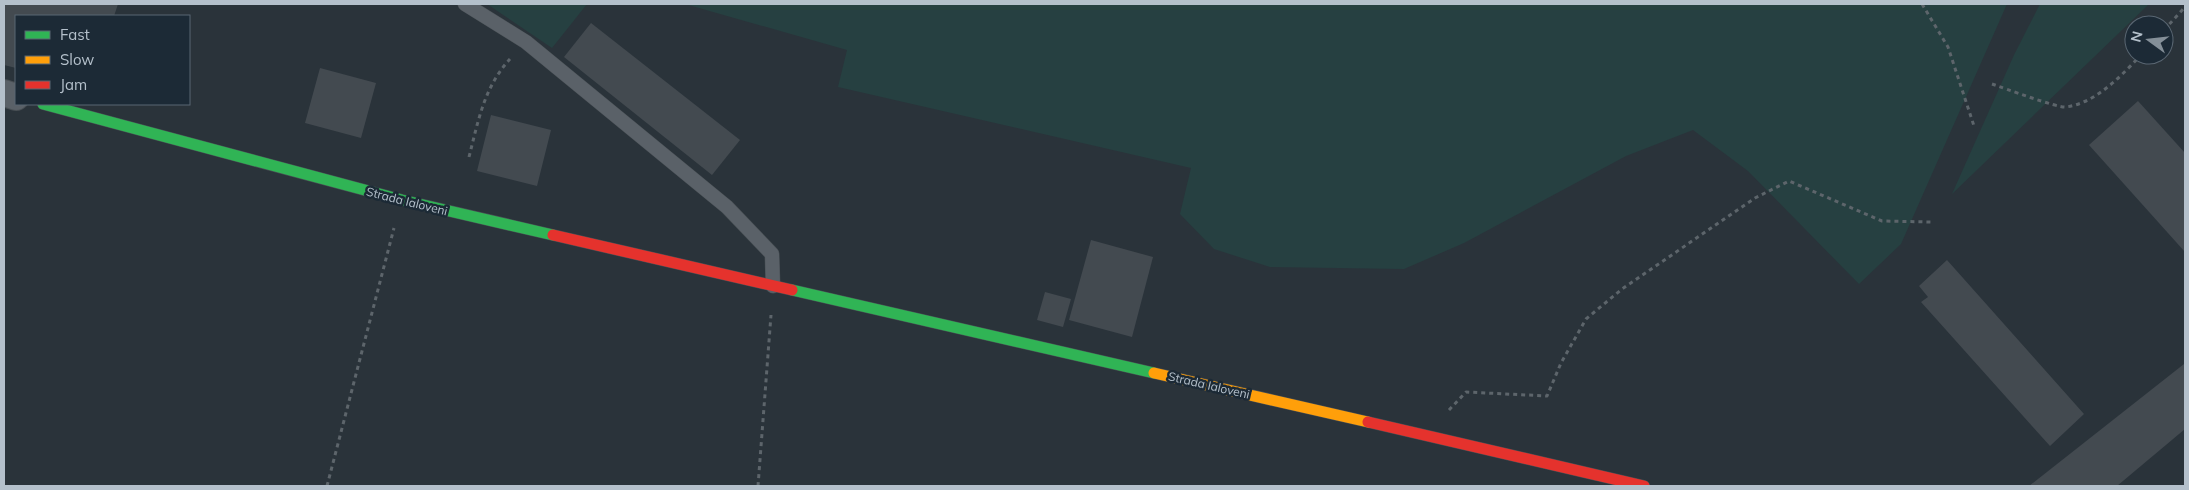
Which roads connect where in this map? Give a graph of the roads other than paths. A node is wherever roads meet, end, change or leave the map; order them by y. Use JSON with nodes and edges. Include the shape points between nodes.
{"nodes":[{"id":1,"x":465,"y":4,"type":"edge"},
{"id":2,"x":47,"y":105,"type":"edge"},
{"id":3,"x":773,"y":286,"type":"junction"},
{"id":4,"x":1644,"y":486,"type":"edge"}],
"edges":[{"from":1,"to":3,"type":"lane","via":[[526,42],[727,207],[772,254]]},
{"from":2,"to":3,"type":"street","name":"Strada Ialoveni","via":[[402,200]]},
{"from":3,"to":4,"type":"street","name":"Strada Ialoveni"}]}
